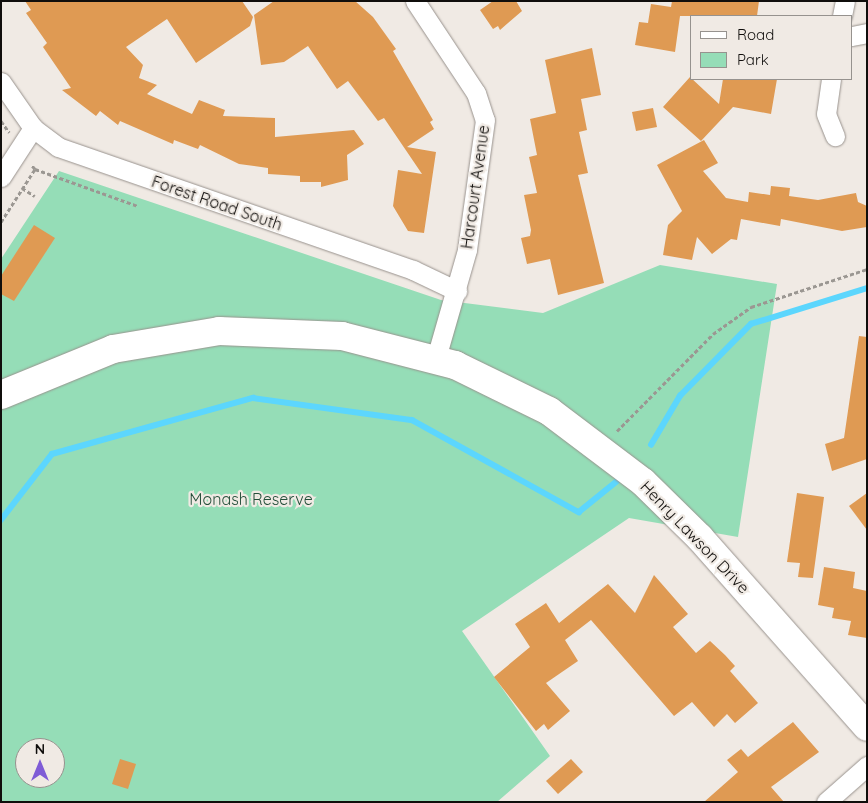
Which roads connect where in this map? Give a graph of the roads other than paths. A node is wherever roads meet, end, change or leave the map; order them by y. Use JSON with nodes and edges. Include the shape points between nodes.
{"nodes":[{"id":1,"x":415,"y":1,"type":"edge"},
{"id":2,"x":845,"y":1,"type":"edge"},
{"id":3,"x":842,"y":15,"type":"edge"},
{"id":4,"x":867,"y":33,"type":"edge"},
{"id":5,"x":853,"y":36,"type":"edge"},
{"id":6,"x":831,"y":80,"type":"edge"},
{"id":7,"x":1,"y":82,"type":"edge"},
{"id":8,"x":32,"y":128,"type":"junction"},
{"id":9,"x":835,"y":136,"type":"dead end"},
{"id":10,"x":8,"y":180,"type":"edge"},
{"id":11,"x":457,"y":291,"type":"junction"},
{"id":12,"x":436,"y":358,"type":"junction"},
{"id":13,"x":1,"y":395,"type":"edge"},
{"id":14,"x":867,"y":727,"type":"edge"},
{"id":15,"x":867,"y":766,"type":"edge"},
{"id":16,"x":826,"y":802,"type":"edge"}],
"edges":[{"from":1,"to":11,"type":"street","name":"Harcourt Avenue","via":[[476,93],[485,120],[472,226]]},
{"from":2,"to":3,"type":"street"},
{"from":4,"to":5,"type":"street"},
{"from":6,"to":9,"type":"street","via":[[826,114]]},
{"from":7,"to":8,"type":"street","name":"Forest Road South"},
{"from":8,"to":10,"type":"street"},
{"from":8,"to":11,"type":"street","name":"Forest Road South","via":[[74,155],[413,270]]},
{"from":11,"to":12,"type":"street","name":"Harcourt Avenue"},
{"from":12,"to":13,"type":"main road","name":"Henry Lawson Drive","via":[[366,340],[319,333],[202,333],[113,349]]},
{"from":12,"to":14,"type":"main road","name":"Henry Lawson Drive","via":[[549,411],[643,482],[705,544]]},
{"from":15,"to":16,"type":"street"}]}
